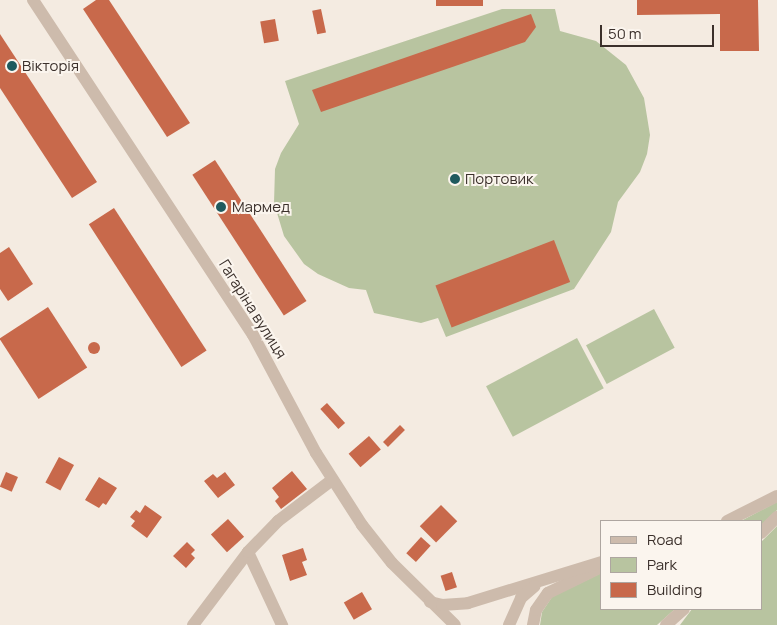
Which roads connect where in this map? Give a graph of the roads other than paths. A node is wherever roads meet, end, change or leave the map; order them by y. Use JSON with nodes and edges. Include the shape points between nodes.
{"nodes":[{"id":1,"x":33,"y":0,"type":"edge"},
{"id":2,"x":332,"y":480,"type":"junction"},
{"id":3,"x":777,"y":496,"type":"edge"},
{"id":4,"x":777,"y":517,"type":"edge"},
{"id":5,"x":729,"y":520,"type":"edge"},
{"id":6,"x":762,"y":532,"type":"edge"},
{"id":7,"x":248,"y":552,"type":"junction"},
{"id":8,"x":600,"y":562,"type":"edge"},
{"id":9,"x":600,"y":567,"type":"edge"},
{"id":10,"x":546,"y":579,"type":"junction"},
{"id":11,"x":426,"y":601,"type":"junction"},
{"id":12,"x":678,"y":616,"type":"edge"},
{"id":13,"x":193,"y":625,"type":"edge"},
{"id":14,"x":282,"y":625,"type":"edge"},
{"id":15,"x":455,"y":625,"type":"edge"},
{"id":16,"x":509,"y":625,"type":"edge"},
{"id":17,"x":534,"y":625,"type":"edge"},
{"id":18,"x":666,"y":625,"type":"edge"}],
"edges":[{"from":1,"to":2,"type":"street","name":"Гагаріна вулиця","via":[[253,336]]},
{"from":2,"to":7,"type":"street","via":[[278,521]]},
{"from":2,"to":11,"type":"street","name":"Гагаріна вулиця","via":[[374,540]]},
{"from":3,"to":5,"type":"street"},
{"from":4,"to":6,"type":"street"},
{"from":7,"to":13,"type":"street"},
{"from":7,"to":14,"type":"street"},
{"from":8,"to":10,"type":"street"},
{"from":9,"to":17,"type":"street","via":[[548,593],[536,610]]},
{"from":10,"to":11,"type":"street","via":[[468,603],[442,605]]},
{"from":10,"to":16,"type":"street","via":[[521,598]]},
{"from":11,"to":15,"type":"street","name":"Гагаріна вулиця"},
{"from":12,"to":18,"type":"street"}]}
